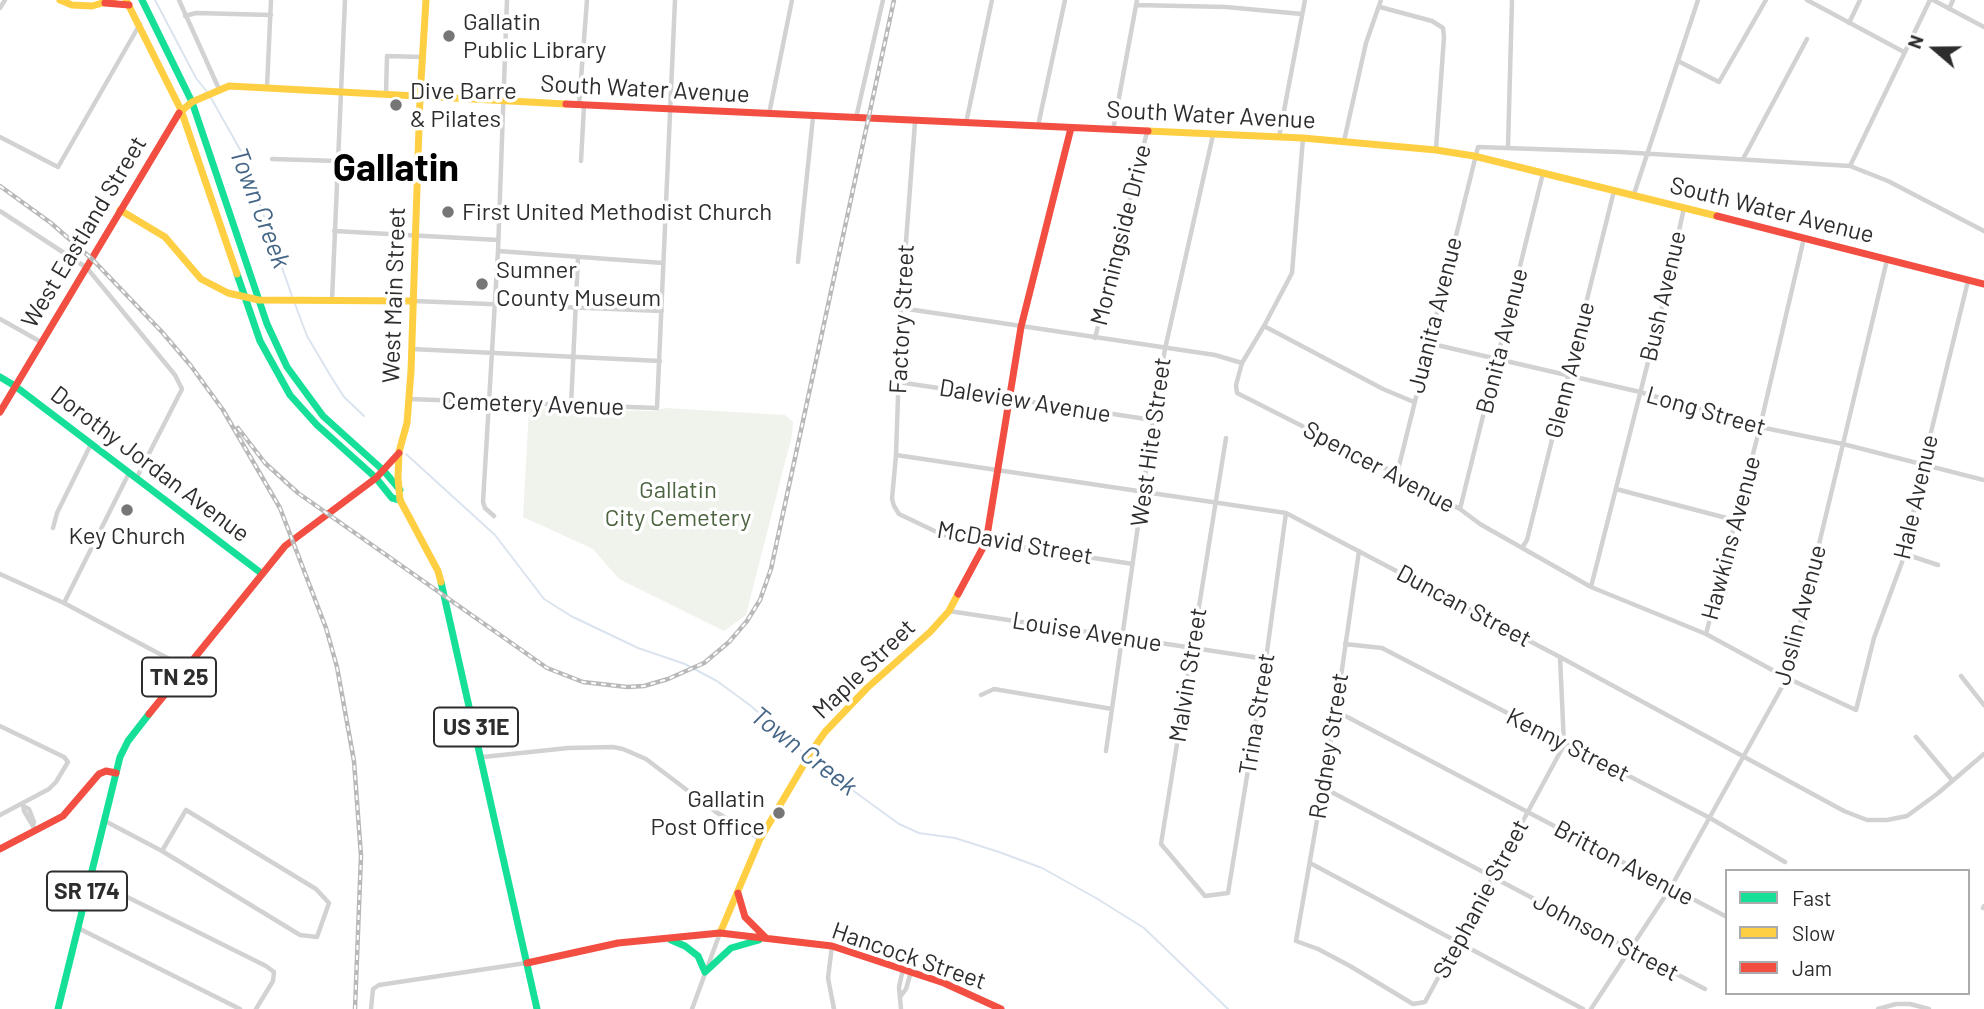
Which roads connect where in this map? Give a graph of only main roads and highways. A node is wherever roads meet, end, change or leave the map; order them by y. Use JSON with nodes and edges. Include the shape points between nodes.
{"nodes":[{"id":1,"x":61,"y":0,"type":"edge"},
{"id":2,"x":142,"y":0,"type":"edge"},
{"id":3,"x":426,"y":0,"type":"edge"},
{"id":4,"x":108,"y":1,"type":"edge"},
{"id":5,"x":127,"y":2,"type":"edge"},
{"id":6,"x":216,"y":90,"type":"joint"},
{"id":7,"x":420,"y":97,"type":"junction"},
{"id":8,"x":192,"y":102,"type":"junction"},
{"id":9,"x":181,"y":110,"type":"junction"},
{"id":10,"x":1072,"y":128,"type":"junction"},
{"id":11,"x":120,"y":210,"type":"junction"},
{"id":12,"x":1984,"y":284,"type":"edge"},
{"id":13,"x":246,"y":298,"type":"junction"},
{"id":14,"x":259,"y":300,"type":"junction"},
{"id":15,"x":414,"y":301,"type":"junction"},
{"id":16,"x":0,"y":377,"type":"edge"},
{"id":17,"x":15,"y":386,"type":"junction"},
{"id":18,"x":304,"y":390,"type":"junction"},
{"id":19,"x":294,"y":400,"type":"junction"},
{"id":20,"x":0,"y":412,"type":"edge"},
{"id":21,"x":400,"y":452,"type":"junction"},
{"id":22,"x":384,"y":471,"type":"junction"},
{"id":23,"x":376,"y":478,"type":"junction"},
{"id":24,"x":400,"y":491,"type":"junction"},
{"id":25,"x":400,"y":500,"type":"junction"},
{"id":26,"x":261,"y":573,"type":"junction"},
{"id":27,"x":116,"y":773,"type":"junction"},
{"id":28,"x":0,"y":849,"type":"edge"},
{"id":29,"x":738,"y":893,"type":"junction"},
{"id":30,"x":720,"y":933,"type":"junction"},
{"id":31,"x":668,"y":938,"type":"junction"},
{"id":32,"x":767,"y":938,"type":"junction"},
{"id":33,"x":527,"y":962,"type":"junction"},
{"id":34,"x":58,"y":1009,"type":"edge"},
{"id":35,"x":537,"y":1009,"type":"edge"},
{"id":36,"x":1001,"y":1009,"type":"edge"}],
"edges":[{"from":1,"to":4,"type":"main road","via":[[77,5]]},
{"from":2,"to":8,"type":"main road"},
{"from":3,"to":7,"type":"main road","number":"TN 25"},
{"from":4,"to":5,"type":"main road"},
{"from":5,"to":9,"type":"main road","number":"US 31E"},
{"from":6,"to":7,"type":"main road","name":"South Water Avenue","via":[[229,86]]},
{"from":6,"to":8,"type":"main road","name":"West Eastland Street"},
{"from":7,"to":10,"type":"main road","name":"South Water Avenue"},
{"from":7,"to":15,"type":"main road","name":"West Main Street","number":"TN 25"},
{"from":8,"to":9,"type":"main road","name":"West Eastland Street"},
{"from":8,"to":14,"type":"main road"},
{"from":9,"to":11,"type":"main road","name":"West Eastland Street"},
{"from":9,"to":13,"type":"main road","number":"US 31E"},
{"from":10,"to":12,"type":"main road","name":"South Water Avenue","via":[[1303,138],[1474,156]]},
{"from":10,"to":29,"type":"main road","name":"Maple Street","via":[[1021,327],[986,542],[949,611],[825,732],[761,839]]},
{"from":11,"to":13,"type":"main road","via":[[165,237],[201,279]]},
{"from":11,"to":17,"type":"main road","name":"West Eastland Street"},
{"from":13,"to":14,"type":"main road"},
{"from":13,"to":19,"type":"main road","number":"US 31E","via":[[260,341]]},
{"from":14,"to":15,"type":"main road"},
{"from":14,"to":18,"type":"main road","via":[[287,368]]},
{"from":15,"to":21,"type":"main road","name":"West Main Street","number":"TN 25","via":[[409,399]]},
{"from":16,"to":17,"type":"main road","name":"Dorothy Jordan Avenue"},
{"from":17,"to":20,"type":"main road","name":"West Eastland Street"},
{"from":17,"to":26,"type":"main road","name":"Dorothy Jordan Avenue"},
{"from":18,"to":19,"type":"main road"},
{"from":18,"to":22,"type":"main road","via":[[323,416]]},
{"from":19,"to":23,"type":"main road","number":"US 31E"},
{"from":21,"to":22,"type":"main road","number":"TN 25"},
{"from":21,"to":24,"type":"main road","name":"West Main Street"},
{"from":22,"to":23,"type":"main road","number":"TN 25"},
{"from":22,"to":24,"type":"main road"},
{"from":23,"to":25,"type":"main road","number":"US 31E","via":[[392,498]]},
{"from":23,"to":26,"type":"main road","number":"TN 25","via":[[292,539]]},
{"from":24,"to":25,"type":"main road","number":"US 31E"},
{"from":25,"to":33,"type":"main road","number":"US 31E","via":[[441,577]]},
{"from":26,"to":27,"type":"main road","number":"TN 25","via":[[128,741]]},
{"from":27,"to":28,"type":"main road","via":[[99,774],[69,810]]},
{"from":27,"to":34,"type":"main road","number":"SR 174"},
{"from":29,"to":30,"type":"main road","name":"Maple Street"},
{"from":29,"to":32,"type":"main road","via":[[745,918]]},
{"from":30,"to":31,"type":"main road"},
{"from":30,"to":32,"type":"main road","name":"Hancock Street"},
{"from":31,"to":32,"type":"main road","via":[[698,956],[705,972],[736,945]]},
{"from":31,"to":33,"type":"main road"},
{"from":32,"to":36,"type":"main road","name":"Hancock Street","via":[[832,946],[944,983]]},
{"from":33,"to":35,"type":"main road","number":"US 31E"}]}
